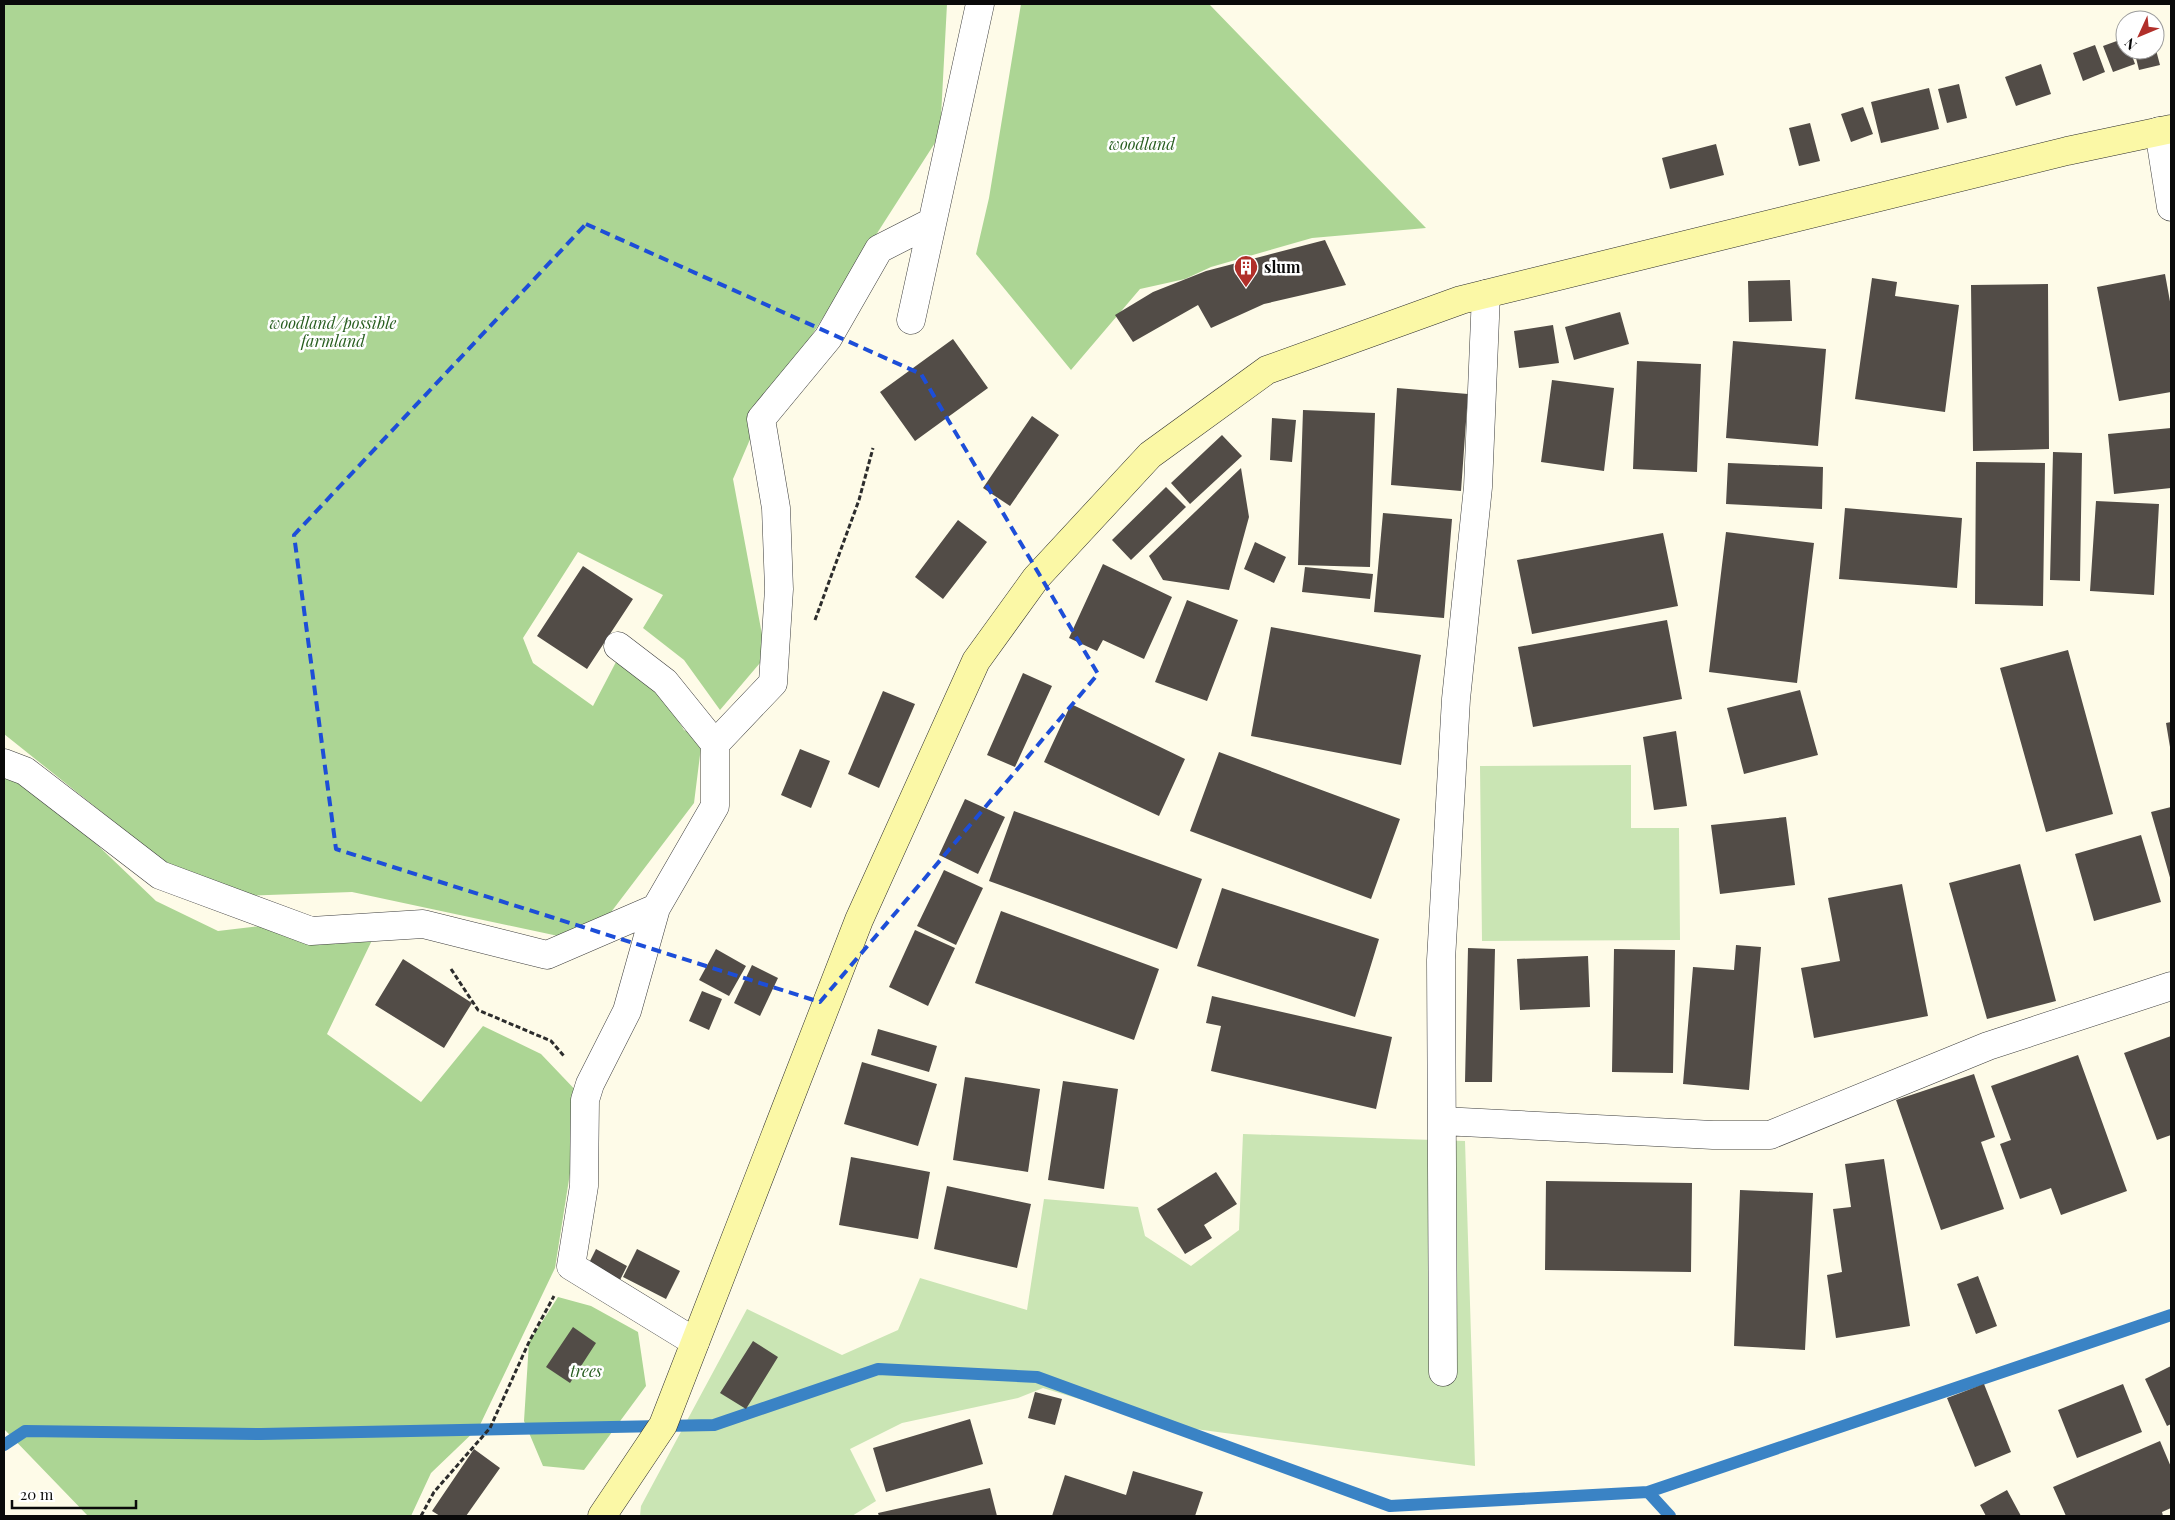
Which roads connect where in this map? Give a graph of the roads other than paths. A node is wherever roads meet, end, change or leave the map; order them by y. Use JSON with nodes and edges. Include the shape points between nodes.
{"nodes":[{"id":1,"x":980,"y":4,"type":"edge"},
{"id":2,"x":2165,"y":130,"type":"edge"},
{"id":3,"x":2171,"y":207,"type":"edge"},
{"id":4,"x":932,"y":222,"type":"junction"},
{"id":5,"x":1486,"y":294,"type":"junction"},
{"id":6,"x":911,"y":320,"type":"dead end"},
{"id":7,"x":618,"y":646,"type":"dead end"},
{"id":8,"x":715,"y":744,"type":"junction"},
{"id":9,"x":4,"y":763,"type":"edge"},
{"id":10,"x":656,"y":908,"type":"junction"},
{"id":11,"x":2171,"y":986,"type":"edge"},
{"id":12,"x":1442,"y":1121,"type":"junction"},
{"id":13,"x":695,"y":1342,"type":"junction"},
{"id":14,"x":1443,"y":1372,"type":"dead end"},
{"id":15,"x":602,"y":1516,"type":"edge"}],
"edges":[{"from":1,"to":4,"type":"street"},
{"from":2,"to":3,"type":"street"},
{"from":2,"to":5,"type":"main road","via":[[2066,151]]},
{"from":4,"to":6,"type":"street"},
{"from":4,"to":8,"type":"street","via":[[879,248],[828,338],[761,419],[776,508],[779,589],[773,684]]},
{"from":5,"to":12,"type":"street","via":[[1478,487],[1456,699],[1441,951]]},
{"from":5,"to":13,"type":"main road","via":[[1266,370],[1150,455],[1036,578],[976,661],[859,920]]},
{"from":7,"to":8,"type":"street","via":[[665,682]]},
{"from":8,"to":10,"type":"street","via":[[715,806]]},
{"from":9,"to":10,"type":"street","via":[[24,771],[160,875],[311,930],[423,924],[547,955]]},
{"from":10,"to":13,"type":"street","via":[[627,1011],[585,1100],[584,1186],[571,1266]]},
{"from":11,"to":12,"type":"street","via":[[1988,1046],[1770,1135]]},
{"from":12,"to":14,"type":"street"},
{"from":13,"to":15,"type":"main road","via":[[663,1425]]}]}
